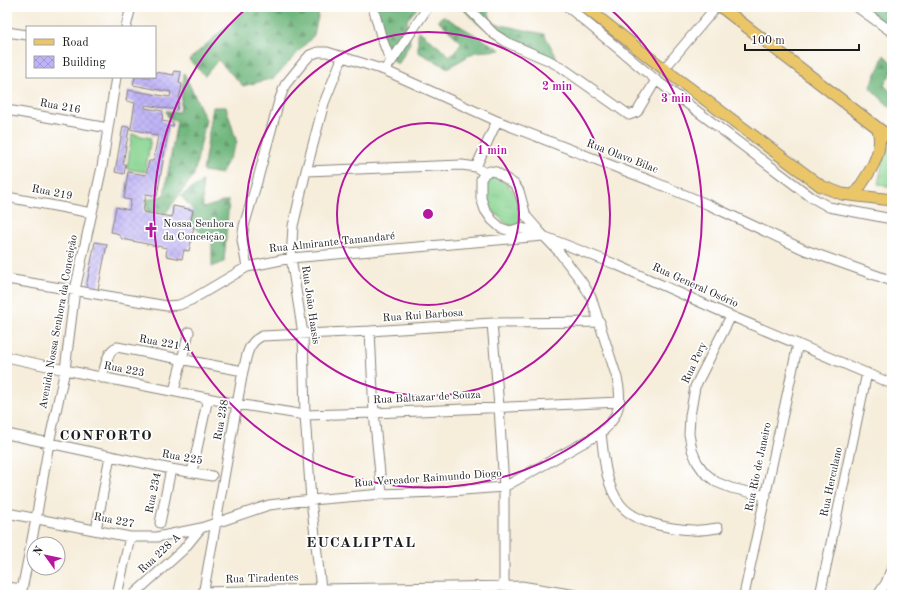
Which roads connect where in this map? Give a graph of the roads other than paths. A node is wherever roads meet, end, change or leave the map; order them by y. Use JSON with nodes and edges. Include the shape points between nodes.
{"nodes":[{"id":1,"x":131,"y":7,"type":"edge"},
{"id":2,"x":373,"y":7,"type":"edge"},
{"id":3,"x":428,"y":7,"type":"edge"},
{"id":4,"x":467,"y":7,"type":"edge"},
{"id":5,"x":568,"y":7,"type":"edge"},
{"id":6,"x":585,"y":7,"type":"edge"},
{"id":7,"x":716,"y":7,"type":"edge"},
{"id":8,"x":721,"y":7,"type":"edge"},
{"id":9,"x":857,"y":7,"type":"edge"},
{"id":10,"x":126,"y":26,"type":"edge"},
{"id":11,"x":7,"y":32,"type":"edge"},
{"id":12,"x":892,"y":32,"type":"edge"},
{"id":13,"x":26,"y":35,"type":"edge"},
{"id":14,"x":343,"y":56,"type":"junction"},
{"id":15,"x":391,"y":62,"type":"junction"},
{"id":16,"x":664,"y":69,"type":"junction"},
{"id":17,"x":384,"y":70,"type":"junction"},
{"id":18,"x":116,"y":78,"type":"edge"},
{"id":19,"x":656,"y":80,"type":"junction"},
{"id":20,"x":7,"y":110,"type":"edge"},
{"id":21,"x":497,"y":121,"type":"junction"},
{"id":22,"x":108,"y":128,"type":"junction"},
{"id":23,"x":878,"y":129,"type":"junction"},
{"id":24,"x":892,"y":139,"type":"edge"},
{"id":25,"x":476,"y":167,"type":"junction"},
{"id":26,"x":306,"y":171,"type":"junction"},
{"id":27,"x":483,"y":176,"type":"junction"},
{"id":28,"x":854,"y":195,"type":"junction"},
{"id":29,"x":7,"y":197,"type":"edge"},
{"id":30,"x":892,"y":200,"type":"edge"},
{"id":31,"x":92,"y":213,"type":"junction"},
{"id":32,"x":526,"y":216,"type":"junction"},
{"id":33,"x":892,"y":219,"type":"edge"},
{"id":34,"x":520,"y":228,"type":"junction"},
{"id":35,"x":541,"y":234,"type":"junction"},
{"id":36,"x":483,"y":241,"type":"joint"},
{"id":37,"x":291,"y":258,"type":"junction"},
{"id":38,"x":248,"y":267,"type":"junction"},
{"id":39,"x":7,"y":279,"type":"edge"},
{"id":40,"x":892,"y":280,"type":"edge"},
{"id":41,"x":75,"y":290,"type":"junction"},
{"id":42,"x":731,"y":316,"type":"junction"},
{"id":43,"x":600,"y":322,"type":"junction"},
{"id":44,"x":492,"y":323,"type":"junction"},
{"id":45,"x":370,"y":331,"type":"junction"},
{"id":46,"x":189,"y":332,"type":"dead end"},
{"id":47,"x":303,"y":334,"type":"junction"},
{"id":48,"x":798,"y":344,"type":"junction"},
{"id":49,"x":250,"y":345,"type":"joint"},
{"id":50,"x":7,"y":357,"type":"edge"},
{"id":51,"x":181,"y":359,"type":"junction"},
{"id":52,"x":65,"y":370,"type":"junction"},
{"id":53,"x":243,"y":371,"type":"junction"},
{"id":54,"x":867,"y":373,"type":"junction"},
{"id":55,"x":102,"y":378,"type":"junction"},
{"id":56,"x":892,"y":384,"type":"edge"},
{"id":57,"x":174,"y":391,"type":"junction"},
{"id":58,"x":208,"y":398,"type":"junction"},
{"id":59,"x":620,"y":402,"type":"junction"},
{"id":60,"x":237,"y":404,"type":"junction"},
{"id":61,"x":499,"y":407,"type":"junction"},
{"id":62,"x":374,"y":413,"type":"junction"},
{"id":63,"x":306,"y":415,"type":"junction"},
{"id":64,"x":7,"y":434,"type":"edge"},
{"id":65,"x":601,"y":434,"type":"junction"},
{"id":66,"x":48,"y":443,"type":"junction"},
{"id":67,"x":110,"y":456,"type":"junction"},
{"id":68,"x":171,"y":469,"type":"junction"},
{"id":69,"x":192,"y":472,"type":"junction"},
{"id":70,"x":212,"y":476,"type":"dead end"},
{"id":71,"x":504,"y":487,"type":"junction"},
{"id":72,"x":382,"y":494,"type":"junction"},
{"id":73,"x":766,"y":496,"type":"junction"},
{"id":74,"x":311,"y":500,"type":"junction"},
{"id":75,"x":7,"y":513,"type":"edge"},
{"id":76,"x":36,"y":519,"type":"junction"},
{"id":77,"x":160,"y":522,"type":"dead end"},
{"id":78,"x":216,"y":523,"type":"junction"},
{"id":79,"x":201,"y":528,"type":"junction"},
{"id":80,"x":718,"y":528,"type":"dead end"},
{"id":81,"x":96,"y":530,"type":"junction"},
{"id":82,"x":130,"y":537,"type":"junction"},
{"id":83,"x":892,"y":567,"type":"edge"},
{"id":84,"x":504,"y":586,"type":"junction"},
{"id":85,"x":521,"y":586,"type":"junction"},
{"id":86,"x":7,"y":587,"type":"edge"},
{"id":87,"x":321,"y":589,"type":"junction"},
{"id":88,"x":21,"y":592,"type":"edge"},
{"id":89,"x":204,"y":594,"type":"edge"},
{"id":90,"x":117,"y":595,"type":"edge"},
{"id":91,"x":133,"y":595,"type":"edge"},
{"id":92,"x":513,"y":595,"type":"edge"},
{"id":93,"x":576,"y":595,"type":"edge"},
{"id":94,"x":744,"y":595,"type":"edge"},
{"id":95,"x":820,"y":595,"type":"edge"},
{"id":96,"x":878,"y":595,"type":"edge"}],
"edges":[{"from":1,"to":10,"type":"street"},
{"from":2,"to":15,"type":"street"},
{"from":3,"to":15,"type":"street"},
{"from":4,"to":19,"type":"street","via":[[494,34],[562,67],[629,115],[637,112]]},
{"from":5,"to":19,"type":"street"},
{"from":6,"to":16,"type":"main road"},
{"from":7,"to":16,"type":"street"},
{"from":8,"to":23,"type":"main road"},
{"from":9,"to":12,"type":"street"},
{"from":11,"to":13,"type":"street"},
{"from":14,"to":17,"type":"street","name":"Rua Olavo Bilac"},
{"from":14,"to":26,"type":"street","name":"Rua João Haasis","via":[[324,103]]},
{"from":14,"to":38,"type":"street","name":"Rua Olavo Bilac","via":[[327,52],[310,55],[285,85],[244,226],[242,240]]},
{"from":15,"to":17,"type":"street"},
{"from":16,"to":28,"type":"main road","via":[[821,186],[842,194]]},
{"from":17,"to":21,"type":"street","name":"Rua Olavo Bilac"},
{"from":18,"to":22,"type":"street","name":"Avenida Nossa Senhora da Conceição"},
{"from":19,"to":33,"type":"street","via":[[822,204],[840,210]]},
{"from":20,"to":22,"type":"street","name":"Rua 216"},
{"from":21,"to":25,"type":"street"},
{"from":21,"to":40,"type":"street","name":"Rua Olavo Bilac","via":[[709,205],[822,257]]},
{"from":22,"to":31,"type":"street","name":"Avenida Nossa Senhora da Conceição"},
{"from":23,"to":24,"type":"main road"},
{"from":23,"to":28,"type":"main road","via":[[878,150],[869,173]]},
{"from":25,"to":26,"type":"street","name":"Rua Vereador Raimundo Diogo","via":[[462,165]]},
{"from":25,"to":27,"type":"street","name":"Rua Vereador Raimundo Diogo"},
{"from":26,"to":37,"type":"street","name":"Rua João Haasis","via":[[293,226]]},
{"from":27,"to":32,"type":"street","name":"Rua Vereador Raimundo Diogo","via":[[490,171],[496,172],[514,184],[519,191]]},
{"from":27,"to":34,"type":"street","via":[[481,198],[492,220],[501,228],[510,231]]},
{"from":28,"to":30,"type":"main road"},
{"from":29,"to":31,"type":"street","name":"Rua 219"},
{"from":31,"to":41,"type":"street","name":"Avenida Nossa Senhora da Conceição"},
{"from":32,"to":34,"type":"street"},
{"from":32,"to":35,"type":"street","name":"Rua Vereador Raimundo Diogo"},
{"from":34,"to":35,"type":"street"},
{"from":35,"to":36,"type":"street","name":"Rua General Osório"},
{"from":35,"to":42,"type":"street","name":"Rua General Osório"},
{"from":35,"to":43,"type":"street","name":"Rua Vereador Raimundo Diogo","via":[[582,282]]},
{"from":36,"to":37,"type":"street","name":"Rua Almirante Tamandaré"},
{"from":37,"to":38,"type":"street","name":"Rua Almirante Tamandaré"},
{"from":37,"to":47,"type":"street","name":"Rua João Haasis"},
{"from":38,"to":41,"type":"street","name":"Rua Almirante Tamandaré","via":[[179,305],[167,306]]},
{"from":39,"to":41,"type":"street","name":"Rua Almirante Tamandaré"},
{"from":41,"to":52,"type":"street","name":"Avenida Nossa Senhora da Conceição"},
{"from":42,"to":48,"type":"street","name":"Rua General Osório"},
{"from":42,"to":73,"type":"street","name":"Rua Pery","via":[[695,388],[689,434],[692,450],[704,472],[716,482]]},
{"from":43,"to":44,"type":"street","name":"Rua Rui Barbosa"},
{"from":43,"to":59,"type":"street","name":"Rua Vereador Raimundo Diogo","via":[[618,378]]},
{"from":44,"to":45,"type":"street","name":"Rua Rui Barbosa"},
{"from":44,"to":61,"type":"street"},
{"from":45,"to":47,"type":"street","name":"Rua Rui Barbosa"},
{"from":45,"to":62,"type":"street"},
{"from":46,"to":51,"type":"street"},
{"from":47,"to":49,"type":"street","name":"Rua Rui Barbosa","via":[[262,336]]},
{"from":47,"to":63,"type":"street","name":"Rua João Haasis"},
{"from":48,"to":54,"type":"street","name":"Rua General Osório"},
{"from":48,"to":73,"type":"street","name":"Rua Rio de Janeiro"},
{"from":49,"to":53,"type":"street","name":"Rua 238"},
{"from":50,"to":52,"type":"street","name":"Rua 223"},
{"from":51,"to":53,"type":"street","name":"Rua 221 A"},
{"from":51,"to":55,"type":"street","name":"Rua 221 A","via":[[114,348],[110,352]]},
{"from":51,"to":57,"type":"street"},
{"from":52,"to":55,"type":"street","name":"Rua 223"},
{"from":52,"to":66,"type":"street","name":"Avenida Nossa Senhora da Conceição"},
{"from":53,"to":60,"type":"street","name":"Rua 238"},
{"from":54,"to":56,"type":"street","name":"Rua General Osório"},
{"from":54,"to":95,"type":"street","name":"Rua Herculano"},
{"from":55,"to":57,"type":"street","name":"Rua 223"},
{"from":57,"to":58,"type":"street","name":"Rua 223"},
{"from":58,"to":60,"type":"street","name":"Rua 223"},
{"from":58,"to":69,"type":"street"},
{"from":59,"to":61,"type":"street","name":"Rua Baltazar de Souza"},
{"from":59,"to":65,"type":"street","name":"Rua Vereador Raimundo Diogo","via":[[612,421]]},
{"from":60,"to":63,"type":"street","name":"Rua Baltazar de Souza"},
{"from":60,"to":78,"type":"street","name":"Rua 238"},
{"from":61,"to":62,"type":"street","name":"Rua Baltazar de Souza"},
{"from":61,"to":71,"type":"street"},
{"from":62,"to":63,"type":"street","name":"Rua Baltazar de Souza"},
{"from":62,"to":72,"type":"street"},
{"from":63,"to":74,"type":"street","name":"Rua João Haasis"},
{"from":64,"to":66,"type":"street","name":"Rua 225"},
{"from":65,"to":71,"type":"street","name":"Rua Vereador Raimundo Diogo"},
{"from":65,"to":80,"type":"street","via":[[606,473],[620,504],[631,514],[651,523],[672,527],[694,530]]},
{"from":66,"to":67,"type":"street","name":"Rua 225"},
{"from":66,"to":76,"type":"street","name":"Avenida Nossa Senhora da Conceição"},
{"from":67,"to":68,"type":"street","name":"Rua 225"},
{"from":67,"to":81,"type":"street"},
{"from":68,"to":69,"type":"street","name":"Rua 225"},
{"from":68,"to":77,"type":"street","name":"Rua 234"},
{"from":69,"to":70,"type":"street","name":"Rua 225"},
{"from":71,"to":72,"type":"street","name":"Rua Vereador Raimundo Diogo"},
{"from":71,"to":84,"type":"street"},
{"from":72,"to":74,"type":"street","name":"Rua Vereador Raimundo Diogo"},
{"from":73,"to":94,"type":"street","name":"Rua Rio de Janeiro"},
{"from":74,"to":78,"type":"street","name":"Rua Vereador Raimundo Diogo","via":[[269,505]]},
{"from":74,"to":87,"type":"street","name":"Rua João Haasis"},
{"from":75,"to":76,"type":"street","name":"Rua 227"},
{"from":76,"to":81,"type":"street","name":"Rua 227"},
{"from":76,"to":88,"type":"street","name":"Avenida Nossa Senhora da Conceição"},
{"from":78,"to":79,"type":"street","name":"Rua 227"},
{"from":78,"to":89,"type":"street","name":"Rua 238"},
{"from":79,"to":82,"type":"street","name":"Rua 227","via":[[157,537]]},
{"from":79,"to":91,"type":"street","name":"Rua 228 A","via":[[183,550]]},
{"from":81,"to":82,"type":"street","name":"Rua 227"},
{"from":82,"to":90,"type":"street"},
{"from":83,"to":96,"type":"street"},
{"from":84,"to":85,"type":"street","name":"Rua Tiradentes"},
{"from":84,"to":87,"type":"street","name":"Rua Tiradentes"},
{"from":85,"to":92,"type":"street"},
{"from":85,"to":93,"type":"street"},
{"from":86,"to":88,"type":"street"},
{"from":87,"to":89,"type":"street","name":"Rua Tiradentes"}]}
